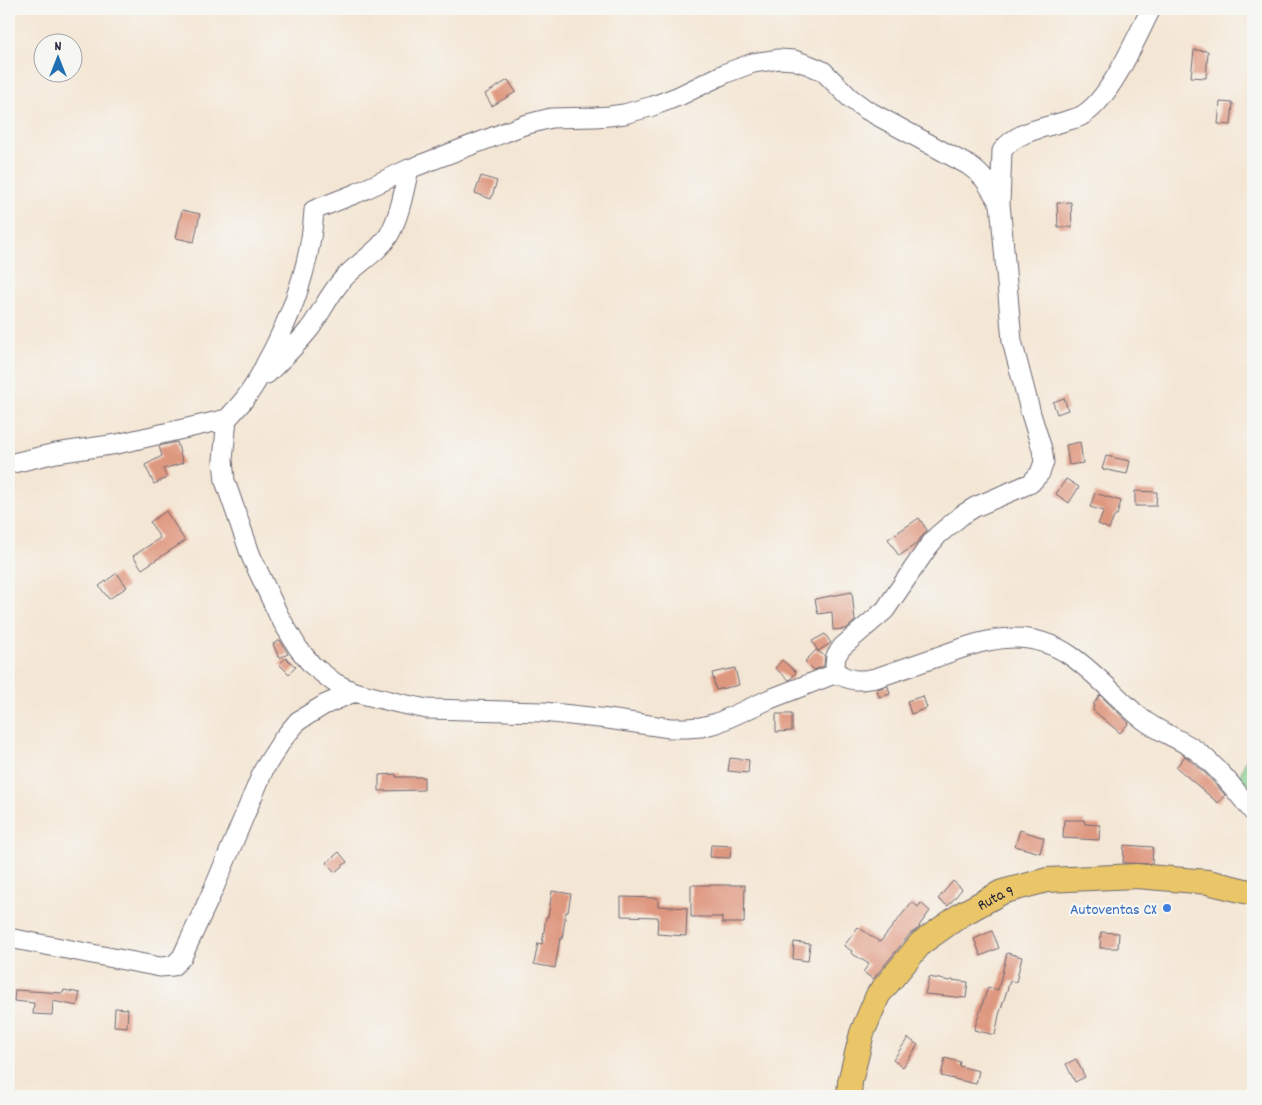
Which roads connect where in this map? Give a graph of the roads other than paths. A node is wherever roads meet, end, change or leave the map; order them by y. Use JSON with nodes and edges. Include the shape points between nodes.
{"nodes":[{"id":1,"x":1151,"y":9,"type":"edge"},
{"id":2,"x":409,"y":169,"type":"junction"},
{"id":3,"x":1000,"y":203,"type":"junction"},
{"id":4,"x":253,"y":387,"type":"junction"},
{"id":5,"x":227,"y":419,"type":"junction"},
{"id":6,"x":9,"y":464,"type":"edge"},
{"id":7,"x":837,"y":673,"type":"junction"},
{"id":8,"x":354,"y":692,"type":"junction"},
{"id":9,"x":1253,"y":812,"type":"edge"},
{"id":10,"x":1253,"y":893,"type":"edge"},
{"id":11,"x":9,"y":938,"type":"edge"},
{"id":12,"x":849,"y":1096,"type":"edge"}],
"edges":[{"from":1,"to":3,"type":"street","via":[[1098,102],[1081,116],[1019,135],[1002,151]]},
{"from":2,"to":3,"type":"street","via":[[524,125],[551,118],[595,118],[654,106],[726,73],[753,63],[779,59],[794,60],[823,72],[865,109],[968,165],[984,179]]},
{"from":2,"to":4,"type":"street","via":[[388,236],[376,251],[341,281],[300,341]]},
{"from":2,"to":4,"type":"street","via":[[314,210],[310,248],[301,285],[287,323]]},
{"from":3,"to":7,"type":"street","via":[[1012,341],[1042,450],[1044,462],[1040,474],[1031,483],[975,507],[938,535],[885,610],[842,647],[836,656]]},
{"from":4,"to":5,"type":"street"},
{"from":5,"to":6,"type":"street"},
{"from":5,"to":8,"type":"street","via":[[223,460],[225,481],[251,556],[298,648],[312,665],[335,683]]},
{"from":7,"to":8,"type":"street","via":[[717,723],[686,728],[543,712],[427,708]]},
{"from":7,"to":9,"type":"street","via":[[856,681],[876,678],[975,643],[999,638],[1030,638],[1069,654],[1091,670],[1146,722],[1209,761]]},
{"from":8,"to":11,"type":"street","via":[[298,721],[283,739],[264,769],[182,957],[173,966],[160,967]]},
{"from":10,"to":12,"type":"main road","name":"Ruta 9","via":[[1208,882],[1136,876],[1047,880],[1002,892],[921,942],[878,995],[862,1033]]}]}
